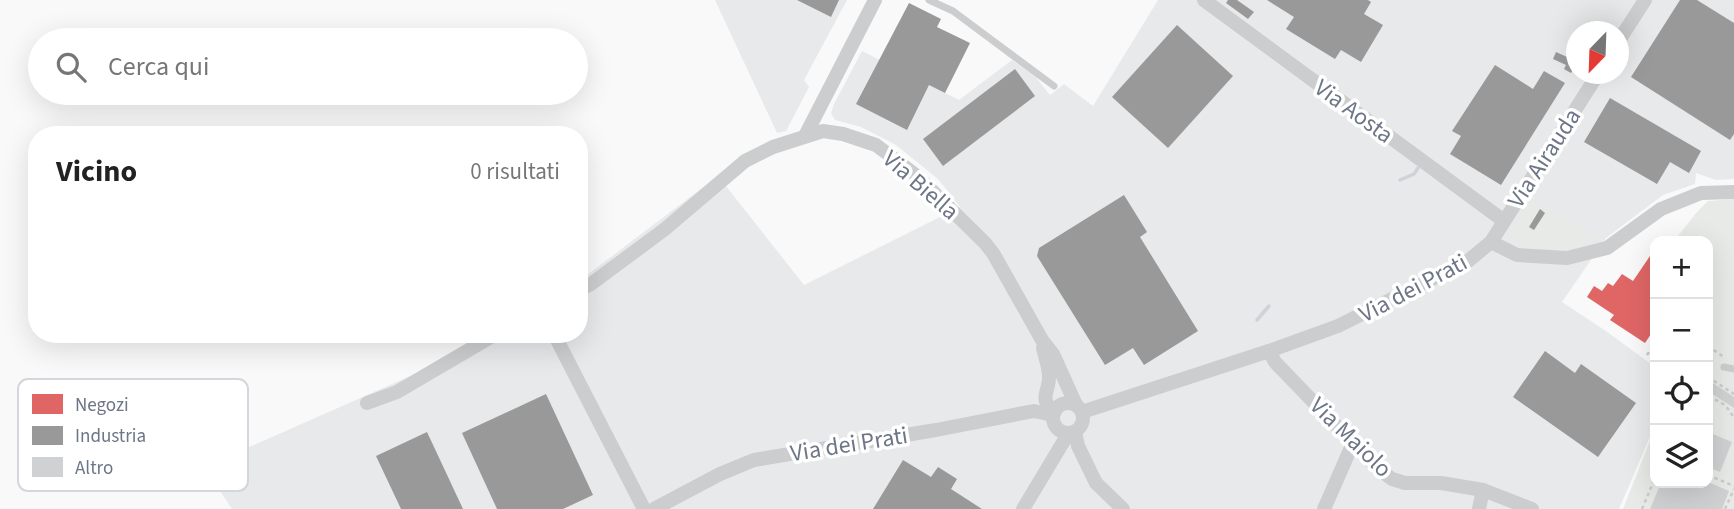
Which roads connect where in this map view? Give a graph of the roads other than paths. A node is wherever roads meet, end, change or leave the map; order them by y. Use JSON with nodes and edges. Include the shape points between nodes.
{"nodes":[{"id":1,"x":875,"y":0,"type":"edge"},
{"id":2,"x":929,"y":0,"type":"edge"},
{"id":3,"x":1203,"y":0,"type":"edge"},
{"id":4,"x":1645,"y":0,"type":"edge"},
{"id":5,"x":1629,"y":26,"type":"edge"},
{"id":6,"x":1592,"y":84,"type":"edge"},
{"id":7,"x":1054,"y":86,"type":"dead end"},
{"id":8,"x":805,"y":136,"type":"junction"},
{"id":9,"x":1734,"y":192,"type":"edge"},
{"id":10,"x":1504,"y":221,"type":"junction"},
{"id":11,"x":1491,"y":242,"type":"junction"},
{"id":12,"x":588,"y":286,"type":"edge"},
{"id":13,"x":1042,"y":340,"type":"junction"},
{"id":14,"x":481,"y":343,"type":"edge"},
{"id":15,"x":559,"y":343,"type":"edge"},
{"id":16,"x":1269,"y":351,"type":"junction"},
{"id":17,"x":1727,"y":363,"type":"road end"},
{"id":18,"x":1734,"y":369,"type":"edge"},
{"id":19,"x":367,"y":403,"type":"dead end"},
{"id":20,"x":1079,"y":408,"type":"junction"},
{"id":21,"x":1054,"y":413,"type":"junction"},
{"id":22,"x":1071,"y":433,"type":"junction"},
{"id":23,"x":1353,"y":443,"type":"junction"},
{"id":24,"x":1483,"y":490,"type":"junction"},
{"id":25,"x":645,"y":509,"type":"edge"},
{"id":26,"x":654,"y":509,"type":"edge"},
{"id":27,"x":1023,"y":509,"type":"edge"},
{"id":28,"x":1123,"y":509,"type":"edge"},
{"id":29,"x":1324,"y":509,"type":"edge"},
{"id":30,"x":1479,"y":509,"type":"edge"},
{"id":31,"x":1532,"y":509,"type":"edge"}],
"edges":[{"from":1,"to":8,"type":"street"},
{"from":2,"to":7,"type":"lane","via":[[953,11]]},
{"from":3,"to":10,"type":"street","name":"Via Aosta"},
{"from":4,"to":5,"type":"street"},
{"from":6,"to":10,"type":"street","name":"Via Airauda"},
{"from":8,"to":12,"type":"street","name":"Via Biella","via":[[745,161],[665,229]]},
{"from":8,"to":13,"type":"street","name":"Via Biella","via":[[823,131],[876,145],[916,176],[993,253]]},
{"from":9,"to":11,"type":"street","name":"Via dei Prati","via":[[1701,193],[1661,209],[1607,248],[1567,258],[1517,255]]},
{"from":10,"to":11,"type":"street","name":"Via Airauda"},
{"from":11,"to":16,"type":"street","name":"Via dei Prati","via":[[1468,261],[1338,326]]},
{"from":13,"to":20,"type":"street","name":"Via Biella"},
{"from":13,"to":21,"type":"street","name":"Via Biella","via":[[1049,377],[1045,402]]},
{"from":14,"to":19,"type":"street","via":[[397,392]]},
{"from":15,"to":25,"type":"street"},
{"from":16,"to":20,"type":"street","name":"Via dei Prati"},
{"from":16,"to":23,"type":"street","name":"Via Maiolo"},
{"from":17,"to":18,"type":"lane"},
{"from":20,"to":21,"type":"street","via":[[1066,403]]},
{"from":20,"to":22,"type":"street","via":[[1082,426]]},
{"from":21,"to":22,"type":"street","via":[[1058,430]]},
{"from":21,"to":26,"type":"street","name":"Via dei Prati","via":[[1034,411],[754,460]]},
{"from":22,"to":27,"type":"street"},
{"from":22,"to":28,"type":"street","via":[[1096,483]]},
{"from":23,"to":24,"type":"street","name":"Via Maiolo","via":[[1392,479]]},
{"from":23,"to":29,"type":"street"},
{"from":24,"to":30,"type":"street"},
{"from":24,"to":31,"type":"street","name":"Via Maiolo"}]}
